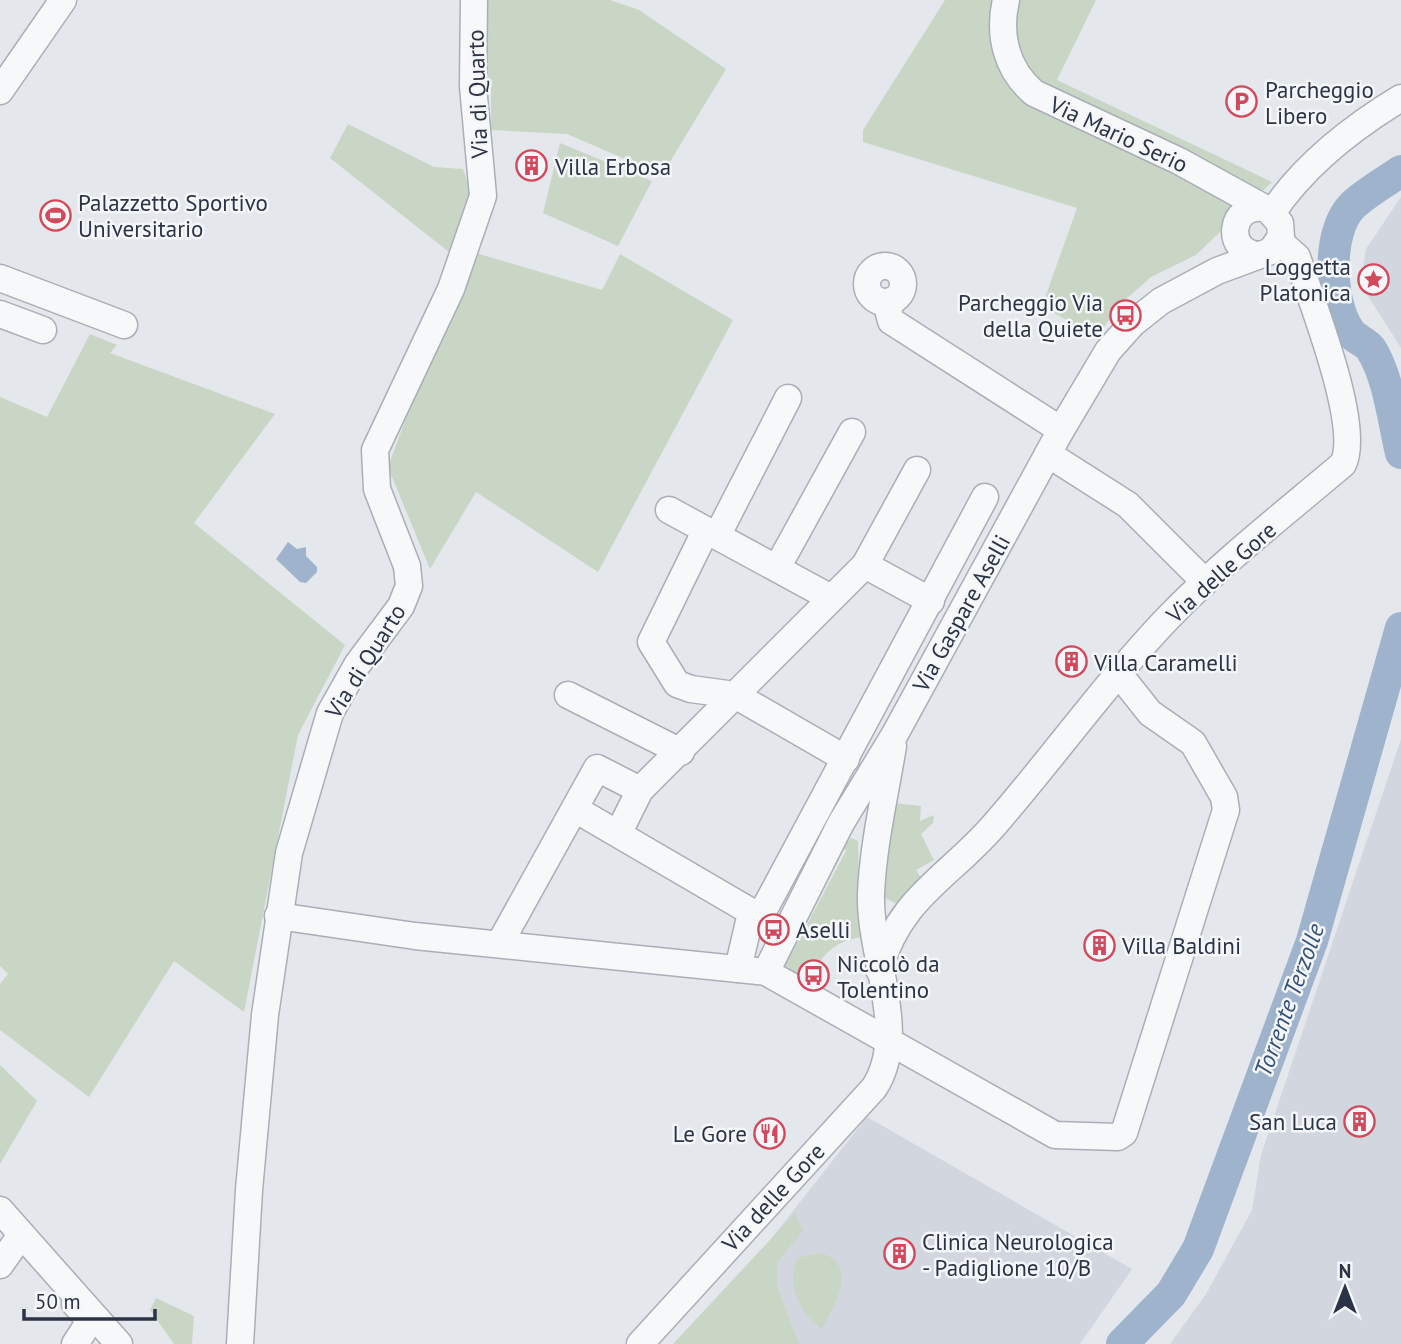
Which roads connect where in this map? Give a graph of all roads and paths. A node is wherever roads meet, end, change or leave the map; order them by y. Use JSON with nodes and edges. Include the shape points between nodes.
{"nodes":[{"id":1,"x":63,"y":0,"type":"edge"},
{"id":2,"x":474,"y":0,"type":"edge"},
{"id":3,"x":1006,"y":0,"type":"edge"},
{"id":4,"x":0,"y":91,"type":"edge"},
{"id":5,"x":1401,"y":98,"type":"edge"},
{"id":6,"x":1220,"y":184,"type":"junction"},
{"id":7,"x":1268,"y":211,"type":"junction"},
{"id":8,"x":1234,"y":230,"type":"junction"},
{"id":9,"x":1269,"y":248,"type":"junction"},
{"id":10,"x":919,"y":257,"type":"dead end"},
{"id":11,"x":0,"y":278,"type":"edge"},
{"id":12,"x":1191,"y":284,"type":"junction"},
{"id":13,"x":0,"y":314,"type":"edge"},
{"id":14,"x":124,"y":325,"type":"dead end"},
{"id":15,"x":43,"y":330,"type":"dead end"},
{"id":16,"x":788,"y":398,"type":"dead end"},
{"id":17,"x":1061,"y":430,"type":"junction"},
{"id":18,"x":852,"y":432,"type":"dead end"},
{"id":19,"x":1048,"y":454,"type":"junction"},
{"id":20,"x":916,"y":470,"type":"dead end"},
{"id":21,"x":985,"y":497,"type":"dead end"},
{"id":22,"x":669,"y":510,"type":"dead end"},
{"id":23,"x":714,"y":534,"type":"junction"},
{"id":24,"x":865,"y":565,"type":"junction"},
{"id":25,"x":777,"y":568,"type":"junction"},
{"id":26,"x":1205,"y":582,"type":"junction"},
{"id":27,"x":831,"y":598,"type":"junction"},
{"id":28,"x":932,"y":601,"type":"junction"},
{"id":29,"x":1119,"y":674,"type":"junction"},
{"id":30,"x":568,"y":695,"type":"dead end"},
{"id":31,"x":734,"y":695,"type":"junction"},
{"id":32,"x":895,"y":734,"type":"junction"},
{"id":33,"x":681,"y":752,"type":"junction"},
{"id":34,"x":846,"y":759,"type":"junction"},
{"id":35,"x":640,"y":790,"type":"junction"},
{"id":36,"x":575,"y":809,"type":"junction"},
{"id":37,"x":841,"y":823,"type":"junction"},
{"id":38,"x":879,"y":831,"type":"junction"},
{"id":39,"x":619,"y":832,"type":"junction"},
{"id":40,"x":751,"y":913,"type":"junction"},
{"id":41,"x":278,"y":916,"type":"junction"},
{"id":42,"x":500,"y":943,"type":"junction"},
{"id":43,"x":738,"y":969,"type":"junction"},
{"id":44,"x":879,"y":971,"type":"junction"},
{"id":45,"x":766,"y":972,"type":"junction"},
{"id":46,"x":835,"y":1008,"type":"junction"},
{"id":47,"x":890,"y":1042,"type":"junction"},
{"id":48,"x":0,"y":1210,"type":"edge"},
{"id":49,"x":21,"y":1235,"type":"junction"},
{"id":50,"x":0,"y":1265,"type":"edge"},
{"id":51,"x":72,"y":1291,"type":"junction"},
{"id":52,"x":75,"y":1344,"type":"edge"},
{"id":53,"x":119,"y":1344,"type":"edge"},
{"id":54,"x":240,"y":1344,"type":"edge"},
{"id":55,"x":640,"y":1344,"type":"edge"}],
"edges":[{"from":1,"to":4,"type":"street"},
{"from":2,"to":41,"type":"street","name":"Via di Quarto","via":[[473,86],[483,196],[451,289],[379,439],[374,462],[377,489],[407,566],[409,586],[401,607],[357,665],[330,713],[289,853]]},
{"from":3,"to":6,"type":"street","name":"Via Mario Serio","via":[[1002,23],[1006,51],[1034,93],[1134,138]]},
{"from":5,"to":7,"type":"street","via":[[1338,143]]},
{"from":6,"to":7,"type":"street","name":"Via Mario Serio"},
{"from":6,"to":8,"type":"street","via":[[1231,201]]},
{"from":7,"to":8,"type":"street","via":[[1245,211]]},
{"from":7,"to":9,"type":"street","name":"Via delle Gore","via":[[1280,223]]},
{"from":8,"to":9,"type":"street","name":"Via delle Gore","via":[[1243,250]]},
{"from":8,"to":12,"type":"street","name":"Via Gaspare Aselli","via":[[1220,257]]},
{"from":9,"to":12,"type":"street","name":"Via Gaspare Aselli"},
{"from":9,"to":26,"type":"street","name":"Via delle Gore","via":[[1297,257],[1343,403],[1349,453],[1343,464]]},
{"from":10,"to":17,"type":"street","via":[[876,268],[867,281],[872,296],[886,302],[891,321]]},
{"from":11,"to":14,"type":"street"},
{"from":12,"to":17,"type":"street","name":"Via Gaspare Aselli","via":[[1161,301],[1121,336]]},
{"from":13,"to":15,"type":"street"},
{"from":16,"to":23,"type":"street"},
{"from":17,"to":19,"type":"street","name":"Via Gaspare Aselli"},
{"from":18,"to":25,"type":"street"},
{"from":19,"to":26,"type":"street","via":[[1128,505]]},
{"from":19,"to":32,"type":"street","name":"Via Gaspare Aselli"},
{"from":20,"to":24,"type":"street"},
{"from":21,"to":28,"type":"street"},
{"from":22,"to":23,"type":"street"},
{"from":23,"to":25,"type":"street"},
{"from":23,"to":31,"type":"street","via":[[701,540],[651,642],[677,684]]},
{"from":24,"to":27,"type":"street"},
{"from":24,"to":28,"type":"street"},
{"from":25,"to":27,"type":"street"},
{"from":26,"to":29,"type":"street","name":"Via delle Gore"},
{"from":27,"to":31,"type":"street"},
{"from":28,"to":34,"type":"street"},
{"from":29,"to":44,"type":"street","name":"Via delle Gore","via":[[997,822],[947,875],[909,906],[892,932]]},
{"from":29,"to":47,"type":"street","via":[[1150,713],[1193,743],[1224,797],[1226,810],[1124,1133],[1118,1137],[1055,1135]]},
{"from":30,"to":33,"type":"street"},
{"from":31,"to":33,"type":"street"},
{"from":31,"to":34,"type":"street"},
{"from":32,"to":37,"type":"street","name":"Via Gaspare Aselli"},
{"from":32,"to":38,"type":"street","name":"Via delle Gore"},
{"from":33,"to":35,"type":"street"},
{"from":34,"to":40,"type":"street","via":[[760,917]]},
{"from":35,"to":36,"type":"street","via":[[597,768]]},
{"from":35,"to":39,"type":"street"},
{"from":36,"to":39,"type":"street"},
{"from":36,"to":42,"type":"street"},
{"from":37,"to":38,"type":"street","via":[[858,821]]},
{"from":37,"to":45,"type":"street","name":"Via Gaspare Aselli"},
{"from":38,"to":44,"type":"street","name":"Via delle Gore","via":[[871,897]]},
{"from":39,"to":40,"type":"street"},
{"from":40,"to":43,"type":"street"},
{"from":41,"to":42,"type":"street"},
{"from":41,"to":54,"type":"street","name":"Via di Quarto","via":[[250,1178]]},
{"from":42,"to":43,"type":"street"},
{"from":43,"to":45,"type":"street"},
{"from":44,"to":46,"type":"street","name":"Via delle Gore","via":[[877,991],[866,1009],[850,1013]]},
{"from":44,"to":47,"type":"street","name":"Via delle Gore"},
{"from":45,"to":46,"type":"street"},
{"from":46,"to":47,"type":"street"},
{"from":47,"to":55,"type":"street","name":"Via delle Gore","via":[[886,1067],[874,1088]]},
{"from":48,"to":49,"type":"street"},
{"from":49,"to":50,"type":"street"},
{"from":49,"to":51,"type":"street"},
{"from":51,"to":52,"type":"street","via":[[72,1300],[90,1321]]},
{"from":51,"to":53,"type":"street"}]}
